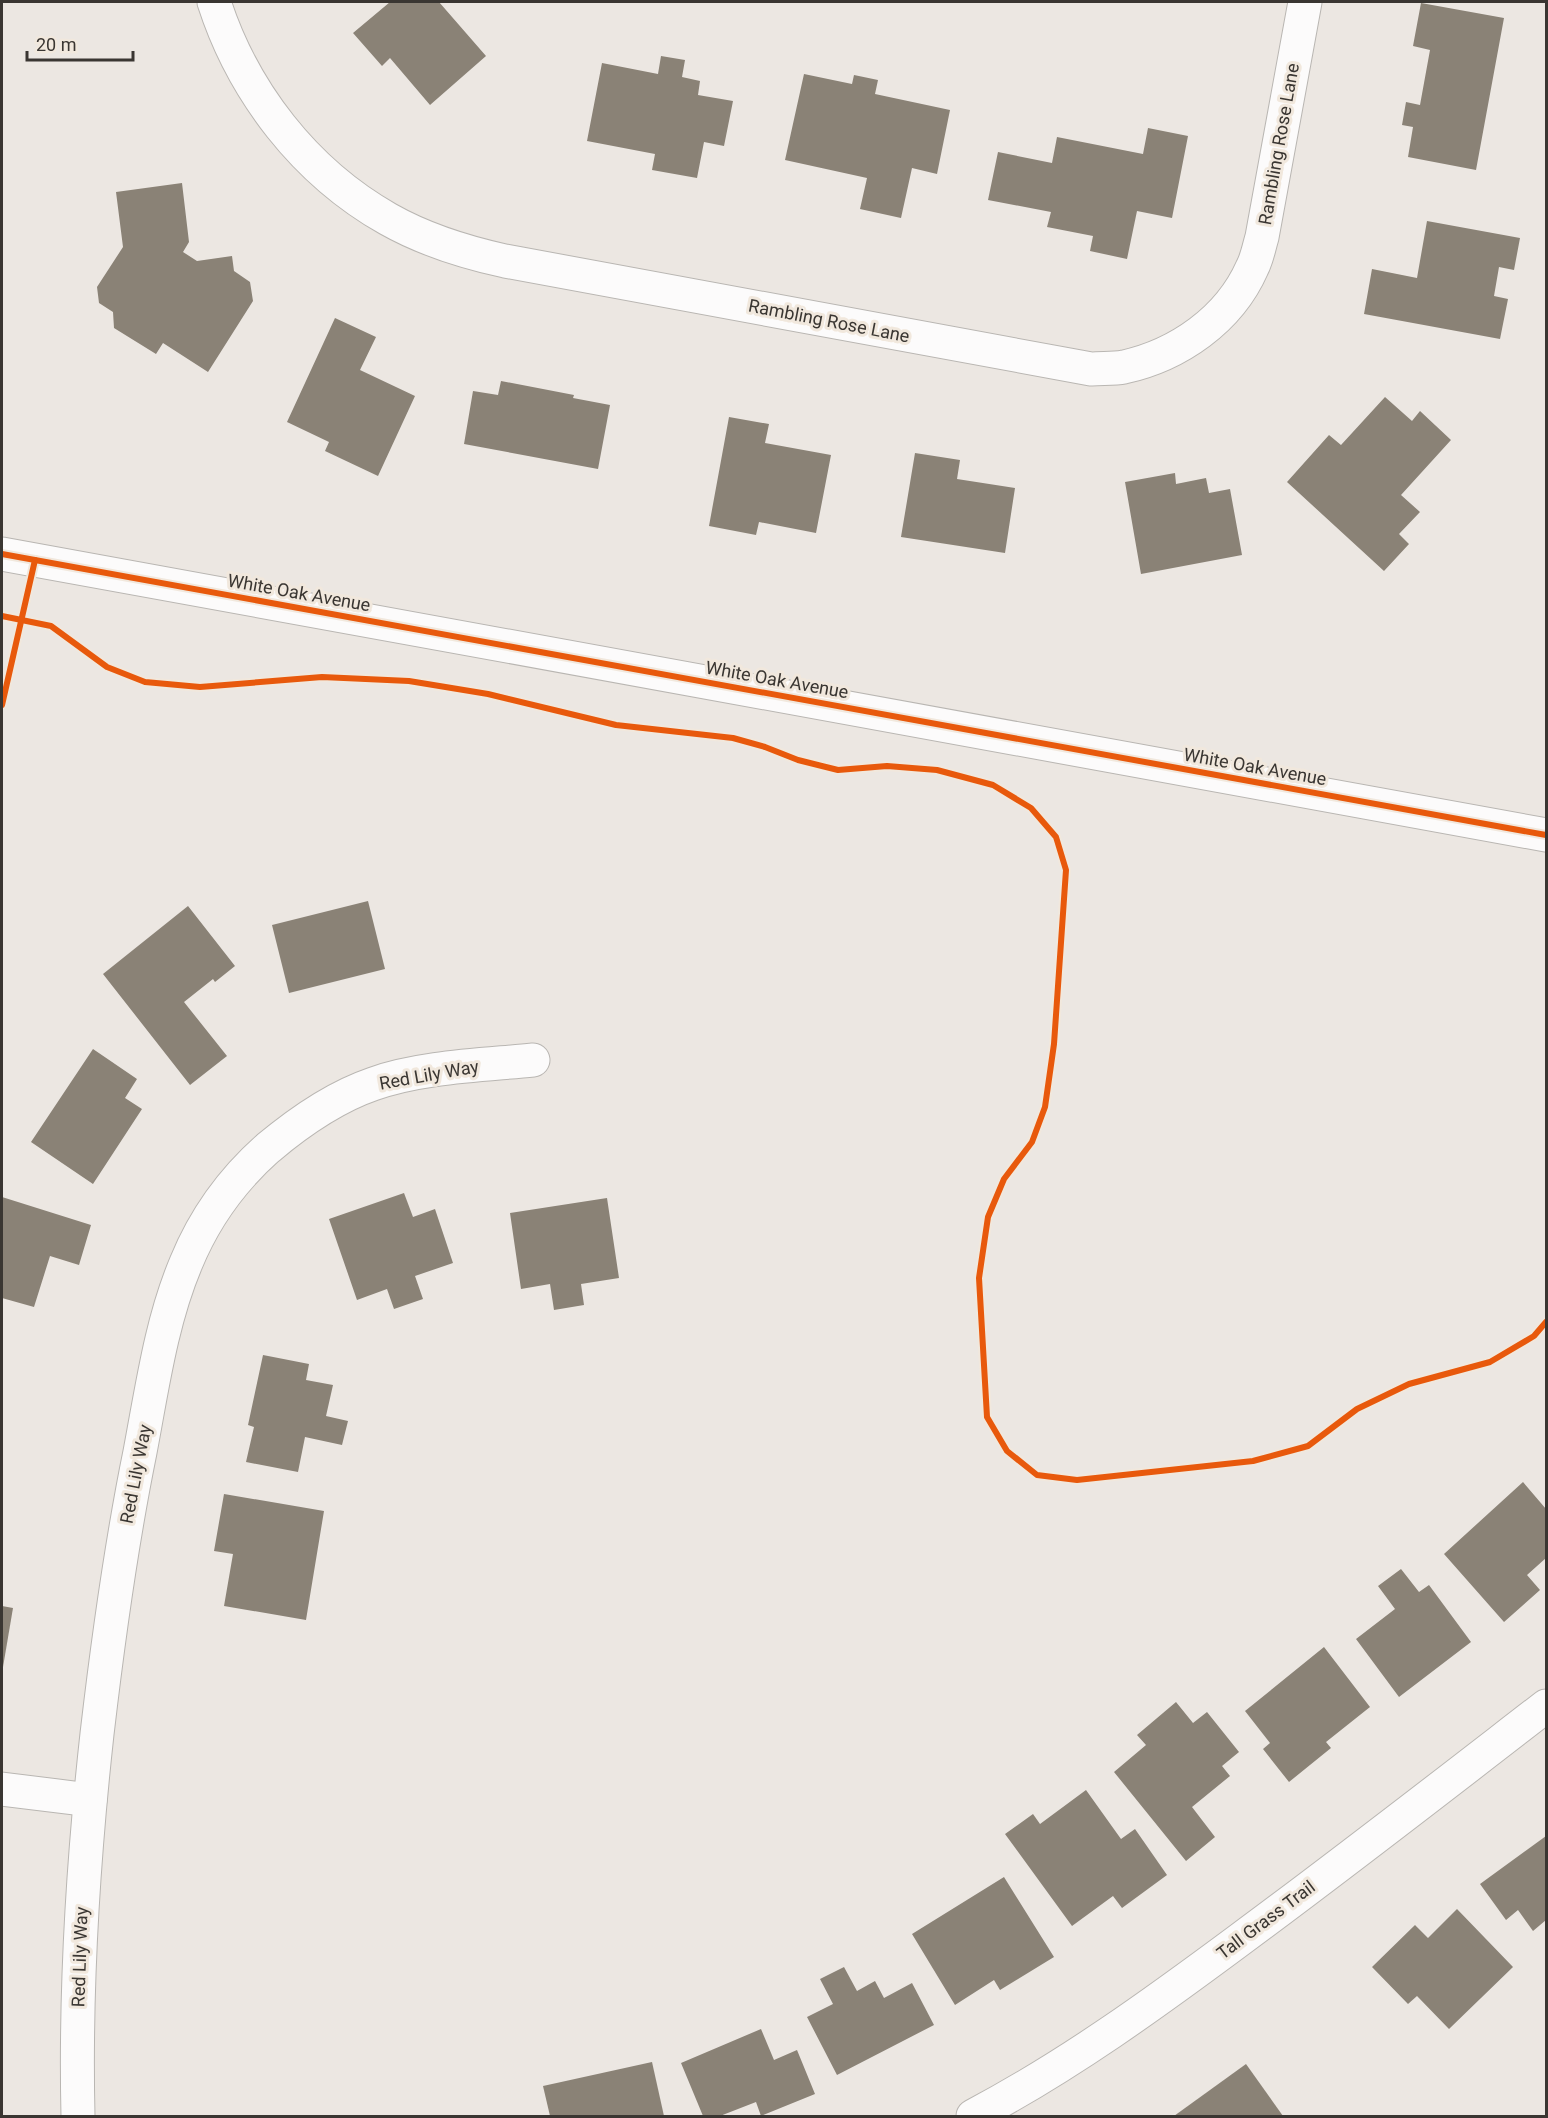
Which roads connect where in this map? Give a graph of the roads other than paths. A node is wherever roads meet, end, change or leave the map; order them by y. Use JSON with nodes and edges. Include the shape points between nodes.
{"nodes":[{"id":1,"x":214,"y":2,"type":"edge"},
{"id":2,"x":1305,"y":2,"type":"edge"},
{"id":3,"x":2,"y":554,"type":"edge"},
{"id":4,"x":1546,"y":835,"type":"edge"},
{"id":5,"x":533,"y":1060,"type":"dead end"},
{"id":6,"x":1546,"y":1706,"type":"edge"},
{"id":7,"x":2,"y":1789,"type":"edge"},
{"id":8,"x":90,"y":1800,"type":"junction"},
{"id":9,"x":78,"y":2116,"type":"edge"},
{"id":10,"x":973,"y":2116,"type":"edge"}],
"edges":[{"from":1,"to":2,"type":"street","name":"Rambling Rose Lane","via":[[249,82],[287,133],[362,202],[428,238],[505,261],[1091,369],[1121,368],[1176,348],[1200,333],[1240,291],[1262,237]]},
{"from":3,"to":4,"type":"street","name":"White Oak Avenue"},
{"from":5,"to":8,"type":"street","name":"Red Lily Way","via":[[412,1074],[348,1094],[267,1149],[209,1217],[177,1287],[151,1394],[116,1583]]},
{"from":6,"to":10,"type":"street","name":"Tall Grass Trail","via":[[1187,1979],[1039,2079]]},
{"from":7,"to":8,"type":"street"},
{"from":8,"to":9,"type":"street","name":"Red Lily Way","via":[[78,1996]]}]}
